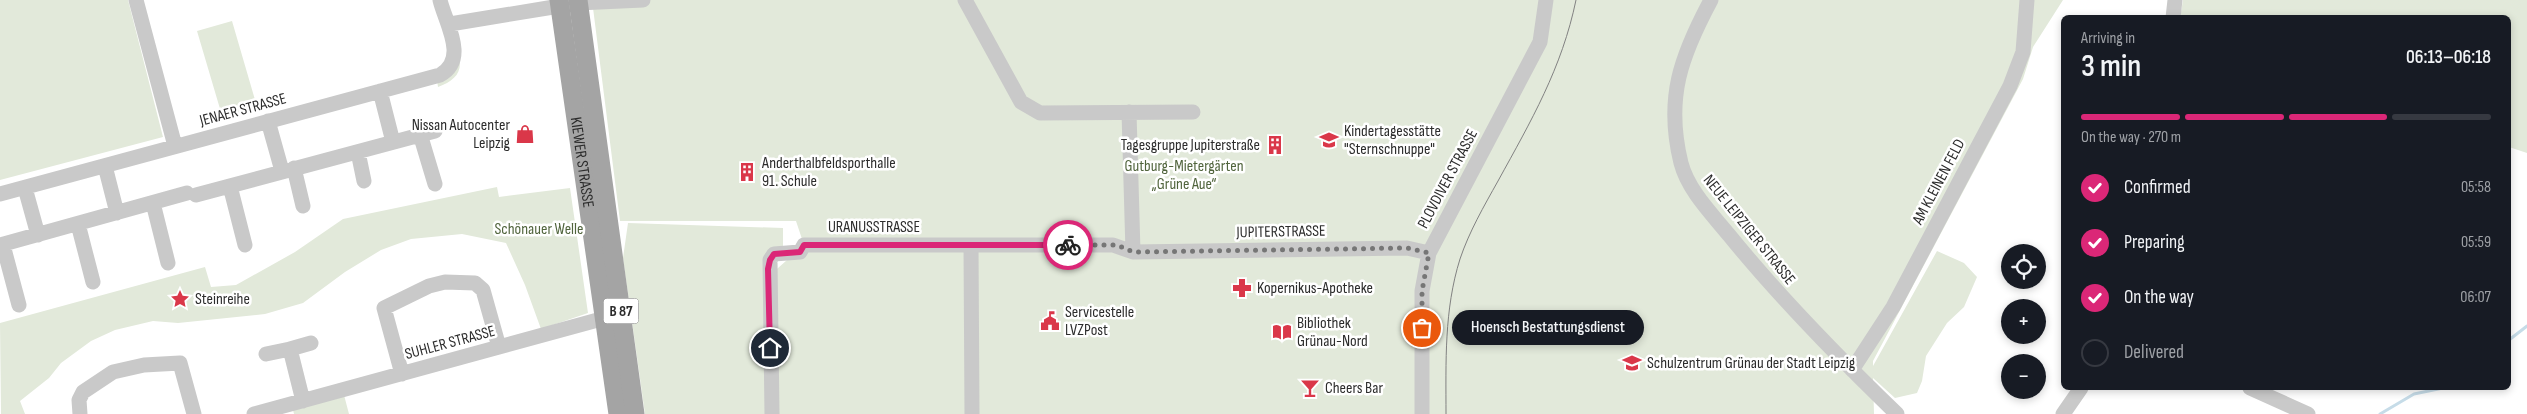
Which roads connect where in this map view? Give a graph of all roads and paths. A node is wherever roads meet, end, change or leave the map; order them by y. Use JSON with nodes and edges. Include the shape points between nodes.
{"nodes":[{"id":1,"x":136,"y":0,"type":"edge"},
{"id":2,"x":440,"y":0,"type":"edge"},
{"id":3,"x":643,"y":0,"type":"edge"},
{"id":4,"x":964,"y":0,"type":"edge"},
{"id":5,"x":1546,"y":0,"type":"edge"},
{"id":6,"x":1711,"y":0,"type":"edge"},
{"id":7,"x":2027,"y":0,"type":"edge"},
{"id":8,"x":2175,"y":0,"type":"edge"},
{"id":9,"x":578,"y":1,"type":"edge"},
{"id":10,"x":559,"y":3,"type":"edge"},
{"id":11,"x":2172,"y":15,"type":"edge"},
{"id":12,"x":450,"y":24,"type":"junction"},
{"id":13,"x":380,"y":91,"type":"junction"},
{"id":14,"x":1128,"y":112,"type":"junction"},
{"id":15,"x":1193,"y":112,"type":"dead end"},
{"id":16,"x":268,"y":121,"type":"junction"},
{"id":17,"x":393,"y":142,"type":"junction"},
{"id":18,"x":175,"y":146,"type":"junction"},
{"id":19,"x":358,"y":152,"type":"junction"},
{"id":20,"x":105,"y":166,"type":"junction"},
{"id":21,"x":288,"y":170,"type":"junction"},
{"id":22,"x":364,"y":181,"type":"dead end"},
{"id":23,"x":434,"y":184,"type":"dead end"},
{"id":24,"x":230,"y":186,"type":"junction"},
{"id":25,"x":26,"y":188,"type":"junction"},
{"id":26,"x":0,"y":194,"type":"edge"},
{"id":27,"x":153,"y":203,"type":"junction"},
{"id":28,"x":303,"y":206,"type":"dead end"},
{"id":29,"x":117,"y":213,"type":"junction"},
{"id":30,"x":78,"y":224,"type":"junction"},
{"id":31,"x":38,"y":235,"type":"junction"},
{"id":32,"x":2,"y":245,"type":"edge"},
{"id":33,"x":245,"y":245,"type":"dead end"},
{"id":34,"x":971,"y":245,"type":"junction"},
{"id":35,"x":1133,"y":252,"type":"junction"},
{"id":36,"x":1429,"y":253,"type":"junction"},
{"id":37,"x":168,"y":263,"type":"dead end"},
{"id":38,"x":93,"y":282,"type":"dead end"},
{"id":39,"x":20,"y":305,"type":"dead end"},
{"id":40,"x":605,"y":318,"type":"junction"},
{"id":41,"x":311,"y":343,"type":"dead end"},
{"id":42,"x":499,"y":348,"type":"junction"},
{"id":43,"x":290,"y":349,"type":"junction"},
{"id":44,"x":266,"y":354,"type":"dead end"},
{"id":45,"x":1852,"y":370,"type":"junction"},
{"id":46,"x":402,"y":374,"type":"junction"},
{"id":47,"x":2081,"y":390,"type":"edge"},
{"id":48,"x":2253,"y":390,"type":"edge"},
{"id":49,"x":303,"y":401,"type":"junction"},
{"id":50,"x":2277,"y":407,"type":"edge"},
{"id":51,"x":80,"y":414,"type":"edge"},
{"id":52,"x":194,"y":414,"type":"edge"},
{"id":53,"x":254,"y":414,"type":"edge"},
{"id":54,"x":618,"y":414,"type":"edge"},
{"id":55,"x":635,"y":414,"type":"edge"},
{"id":56,"x":772,"y":414,"type":"edge"},
{"id":57,"x":972,"y":414,"type":"edge"},
{"id":58,"x":1422,"y":414,"type":"edge"},
{"id":59,"x":1897,"y":414,"type":"edge"},
{"id":60,"x":2063,"y":414,"type":"edge"},
{"id":61,"x":2308,"y":414,"type":"edge"}],
"edges":[{"from":1,"to":18,"type":"street"},
{"from":2,"to":12,"type":"street","name":"JENAER STRASSE"},
{"from":3,"to":9,"type":"street"},
{"from":4,"to":14,"type":"street","via":[[1021,102],[1040,113]]},
{"from":5,"to":36,"type":"street","name":"PLOVDIVER STRASSE","via":[[1540,42]]},
{"from":6,"to":45,"type":"street","name":"NEUE LEIPZIGER STRASSE","via":[[1686,48],[1676,86],[1676,131],[1681,162],[1689,184],[1772,289]]},
{"from":7,"to":45,"type":"street","name":"AM KLEINEN FELD","via":[[2023,52],[2010,86],[1893,307]]},
{"from":8,"to":11,"type":"street"},
{"from":9,"to":10,"type":"street"},
{"from":9,"to":55,"type":"main road","name":"KIEWER STRASSE","number":"B 87"},
{"from":10,"to":12,"type":"street"},
{"from":10,"to":40,"type":"main road","name":"KIEWER STRASSE","number":"B 87"},
{"from":12,"to":13,"type":"street","name":"JENAER STRASSE","via":[[454,58],[446,72]]},
{"from":13,"to":16,"type":"street","name":"JENAER STRASSE"},
{"from":13,"to":17,"type":"street"},
{"from":14,"to":15,"type":"street"},
{"from":14,"to":35,"type":"street"},
{"from":16,"to":18,"type":"street","name":"JENAER STRASSE"},
{"from":16,"to":21,"type":"street"},
{"from":17,"to":19,"type":"street"},
{"from":17,"to":23,"type":"street","via":[[428,132]]},
{"from":18,"to":20,"type":"street","name":"JENAER STRASSE"},
{"from":19,"to":21,"type":"street"},
{"from":19,"to":22,"type":"street"},
{"from":20,"to":25,"type":"street","name":"JENAER STRASSE"},
{"from":20,"to":29,"type":"street"},
{"from":21,"to":24,"type":"street"},
{"from":21,"to":28,"type":"street"},
{"from":24,"to":27,"type":"street"},
{"from":24,"to":33,"type":"street"},
{"from":25,"to":26,"type":"street","name":"JENAER STRASSE"},
{"from":25,"to":31,"type":"street"},
{"from":27,"to":29,"type":"street"},
{"from":27,"to":37,"type":"street"},
{"from":29,"to":30,"type":"street"},
{"from":30,"to":31,"type":"street"},
{"from":30,"to":38,"type":"street"},
{"from":31,"to":32,"type":"street"},
{"from":32,"to":39,"type":"street"},
{"from":34,"to":35,"type":"street","name":"JUPITERSTRASSE","via":[[1117,245]]},
{"from":34,"to":56,"type":"street","name":"URANUSSTRASSE","via":[[804,245],[800,252],[774,254],[768,269]]},
{"from":34,"to":57,"type":"street"},
{"from":35,"to":36,"type":"street","name":"JUPITERSTRASSE","via":[[1407,248]]},
{"from":36,"to":58,"type":"street","name":"PLOVDIVER STRASSE","via":[[1422,291]]},
{"from":40,"to":42,"type":"street","name":"SUHLER STRASSE"},
{"from":40,"to":54,"type":"main road","name":"KIEWER STRASSE","number":"B 87"},
{"from":41,"to":43,"type":"street"},
{"from":42,"to":46,"type":"street","name":"SUHLER STRASSE"},
{"from":42,"to":46,"type":"street","via":[[484,290],[475,283],[445,282],[429,286],[384,308]]},
{"from":43,"to":44,"type":"street"},
{"from":43,"to":49,"type":"street"},
{"from":45,"to":59,"type":"street","name":"NEUE LEIPZIGER STRASSE"},
{"from":46,"to":49,"type":"street","name":"SUHLER STRASSE"},
{"from":47,"to":60,"type":"street"},
{"from":48,"to":50,"type":"street"},
{"from":49,"to":53,"type":"street","name":"SUHLER STRASSE"},
{"from":50,"to":61,"type":"street"},
{"from":51,"to":52,"type":"street","via":[[78,400],[84,392],[113,372],[144,364],[180,364]]}]}
